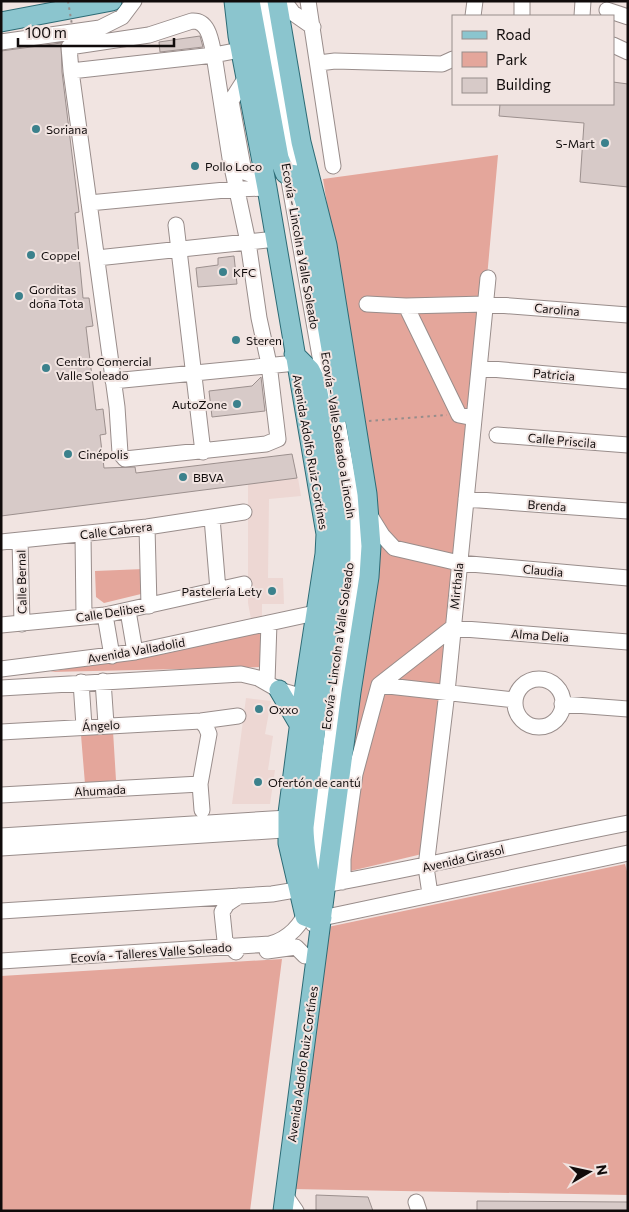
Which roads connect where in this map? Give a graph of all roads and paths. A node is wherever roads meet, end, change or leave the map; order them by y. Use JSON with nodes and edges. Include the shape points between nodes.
{"nodes":[{"id":1,"x":68,"y":1,"type":"edge"},
{"id":2,"x":112,"y":1,"type":"edge"},
{"id":3,"x":134,"y":1,"type":"edge"},
{"id":4,"x":234,"y":1,"type":"edge"},
{"id":5,"x":250,"y":1,"type":"edge"},
{"id":6,"x":256,"y":1,"type":"edge"},
{"id":7,"x":263,"y":1,"type":"edge"},
{"id":8,"x":270,"y":1,"type":"edge"},
{"id":9,"x":278,"y":1,"type":"edge"},
{"id":10,"x":284,"y":1,"type":"edge"},
{"id":11,"x":308,"y":1,"type":"edge"},
{"id":12,"x":474,"y":1,"type":"edge"},
{"id":13,"x":522,"y":1,"type":"edge"},
{"id":14,"x":583,"y":1,"type":"edge"},
{"id":15,"x":607,"y":9,"type":"edge"},
{"id":16,"x":473,"y":15,"type":"edge"},
{"id":17,"x":522,"y":15,"type":"edge"},
{"id":18,"x":582,"y":15,"type":"edge"},
{"id":19,"x":628,"y":17,"type":"edge"},
{"id":20,"x":1,"y":22,"type":"edge"},
{"id":21,"x":313,"y":27,"type":"junction"},
{"id":22,"x":98,"y":28,"type":"junction"},
{"id":23,"x":69,"y":35,"type":"junction"},
{"id":24,"x":1,"y":42,"type":"edge"},
{"id":25,"x":100,"y":44,"type":"junction"},
{"id":26,"x":614,"y":45,"type":"edge"},
{"id":27,"x":249,"y":48,"type":"junction"},
{"id":28,"x":628,"y":52,"type":"edge"},
{"id":29,"x":214,"y":55,"type":"junction"},
{"id":30,"x":452,"y":59,"type":"edge"},
{"id":31,"x":319,"y":63,"type":"junction"},
{"id":32,"x":72,"y":71,"type":"junction"},
{"id":33,"x":333,"y":166,"type":"dead end"},
{"id":34,"x":298,"y":172,"type":"junction"},
{"id":35,"x":266,"y":185,"type":"junction"},
{"id":36,"x":236,"y":189,"type":"junction"},
{"id":37,"x":89,"y":203,"type":"junction"},
{"id":38,"x":176,"y":225,"type":"dead end"},
{"id":39,"x":276,"y":239,"type":"junction"},
{"id":40,"x":248,"y":242,"type":"junction"},
{"id":41,"x":178,"y":250,"type":"junction"},
{"id":42,"x":97,"y":258,"type":"junction"},
{"id":43,"x":488,"y":278,"type":"dead end"},
{"id":44,"x":367,"y":304,"type":"dead end"},
{"id":45,"x":486,"y":304,"type":"junction"},
{"id":46,"x":406,"y":306,"type":"junction"},
{"id":47,"x":628,"y":315,"type":"edge"},
{"id":48,"x":295,"y":359,"type":"junction"},
{"id":49,"x":269,"y":364,"type":"junction"},
{"id":50,"x":480,"y":368,"type":"junction"},
{"id":51,"x":195,"y":373,"type":"junction"},
{"id":52,"x":113,"y":381,"type":"junction"},
{"id":53,"x":628,"y":381,"type":"edge"},
{"id":54,"x":466,"y":416,"type":"junction"},
{"id":55,"x":356,"y":422,"type":"junction"},
{"id":56,"x":497,"y":435,"type":"dead end"},
{"id":57,"x":628,"y":445,"type":"edge"},
{"id":58,"x":203,"y":452,"type":"junction"},
{"id":59,"x":466,"y":498,"type":"junction"},
{"id":60,"x":628,"y":511,"type":"edge"},
{"id":61,"x":244,"y":512,"type":"dead end"},
{"id":62,"x":369,"y":514,"type":"junction"},
{"id":63,"x":212,"y":518,"type":"junction"},
{"id":64,"x":147,"y":527,"type":"junction"},
{"id":65,"x":83,"y":534,"type":"junction"},
{"id":66,"x":20,"y":540,"type":"junction"},
{"id":67,"x":371,"y":540,"type":"junction"},
{"id":68,"x":1,"y":542,"type":"edge"},
{"id":69,"x":394,"y":548,"type":"junction"},
{"id":70,"x":459,"y":563,"type":"junction"},
{"id":71,"x":628,"y":578,"type":"edge"},
{"id":72,"x":244,"y":584,"type":"dead end"},
{"id":73,"x":218,"y":590,"type":"junction"},
{"id":74,"x":148,"y":606,"type":"junction"},
{"id":75,"x":128,"y":611,"type":"junction"},
{"id":76,"x":315,"y":613,"type":"junction"},
{"id":77,"x":105,"y":615,"type":"junction"},
{"id":78,"x":84,"y":617,"type":"junction"},
{"id":79,"x":269,"y":623,"type":"junction"},
{"id":80,"x":22,"y":624,"type":"junction"},
{"id":81,"x":1,"y":626,"type":"edge"},
{"id":82,"x":452,"y":628,"type":"junction"},
{"id":83,"x":628,"y":642,"type":"edge"},
{"id":84,"x":135,"y":652,"type":"junction"},
{"id":85,"x":112,"y":656,"type":"junction"},
{"id":86,"x":1,"y":669,"type":"edge"},
{"id":87,"x":103,"y":681,"type":"junction"},
{"id":88,"x":81,"y":682,"type":"junction"},
{"id":89,"x":379,"y":685,"type":"junction"},
{"id":90,"x":273,"y":686,"type":"junction"},
{"id":91,"x":1,"y":688,"type":"edge"},
{"id":92,"x":447,"y":692,"type":"junction"},
{"id":93,"x":332,"y":699,"type":"junction"},
{"id":94,"x":515,"y":700,"type":"junction"},
{"id":95,"x":562,"y":704,"type":"junction"},
{"id":96,"x":628,"y":710,"type":"edge"},
{"id":97,"x":238,"y":716,"type":"dead end"},
{"id":98,"x":201,"y":721,"type":"junction"},
{"id":99,"x":106,"y":724,"type":"junction"},
{"id":100,"x":84,"y":726,"type":"junction"},
{"id":101,"x":300,"y":726,"type":"junction"},
{"id":102,"x":1,"y":732,"type":"edge"},
{"id":103,"x":200,"y":784,"type":"junction"},
{"id":104,"x":1,"y":795,"type":"edge"},
{"id":105,"x":202,"y":810,"type":"dead end"},
{"id":106,"x":628,"y":822,"type":"edge"},
{"id":107,"x":293,"y":825,"type":"junction"},
{"id":108,"x":1,"y":836,"type":"edge"},
{"id":109,"x":1,"y":848,"type":"edge"},
{"id":110,"x":290,"y":853,"type":"junction"},
{"id":111,"x":628,"y":853,"type":"edge"},
{"id":112,"x":426,"y":867,"type":"junction"},
{"id":113,"x":275,"y":894,"type":"junction"},
{"id":114,"x":430,"y":894,"type":"junction"},
{"id":115,"x":239,"y":896,"type":"junction"},
{"id":116,"x":1,"y":911,"type":"edge"},
{"id":117,"x":313,"y":913,"type":"junction"},
{"id":118,"x":232,"y":950,"type":"junction"},
{"id":119,"x":1,"y":961,"type":"edge"},
{"id":120,"x":1,"y":968,"type":"edge"},
{"id":121,"x":284,"y":1203,"type":"edge"},
{"id":122,"x":273,"y":1211,"type":"edge"},
{"id":123,"x":296,"y":1211,"type":"edge"}],
"edges":[{"from":1,"to":23,"type":"path","bridge":true},
{"from":2,"to":20,"type":"main road"},
{"from":3,"to":22,"type":"street","via":[[122,17]]},
{"from":4,"to":27,"type":"main road","name":"Avenida Adolfo Ruiz Cortínes"},
{"from":5,"to":27,"type":"main road"},
{"from":6,"to":34,"type":"street","name":"Ecovía - Lincoln a Valle Soleado"},
{"from":7,"to":34,"type":"street"},
{"from":8,"to":34,"type":"main road"},
{"from":9,"to":34,"type":"main road","via":[[295,114]]},
{"from":10,"to":21,"type":"street"},
{"from":11,"to":21,"type":"street"},
{"from":12,"to":16,"type":"street"},
{"from":13,"to":17,"type":"street"},
{"from":14,"to":18,"type":"street"},
{"from":15,"to":19,"type":"street"},
{"from":21,"to":31,"type":"street"},
{"from":22,"to":23,"type":"street"},
{"from":22,"to":25,"type":"street"},
{"from":23,"to":24,"type":"street"},
{"from":23,"to":25,"type":"street"},
{"from":23,"to":32,"type":"street"},
{"from":25,"to":29,"type":"street","via":[[198,21],[208,32]]},
{"from":26,"to":28,"type":"street"},
{"from":27,"to":29,"type":"street"},
{"from":27,"to":34,"type":"main road","via":[[279,158],[285,173]]},
{"from":27,"to":35,"type":"main road","name":"Avenida Adolfo Ruiz Cortínes","via":[[245,75]]},
{"from":29,"to":32,"type":"street"},
{"from":29,"to":36,"type":"street"},
{"from":30,"to":31,"type":"street","via":[[442,64]]},
{"from":31,"to":33,"type":"street"},
{"from":32,"to":37,"type":"street"},
{"from":34,"to":55,"type":"main road","name":"Avenida Adolfo Ruiz Cortínes","via":[[327,245]]},
{"from":34,"to":93,"type":"main road","via":[[320,248],[365,513],[363,586]]},
{"from":35,"to":36,"type":"street"},
{"from":35,"to":39,"type":"main road","name":"Avenida Adolfo Ruiz Cortínes"},
{"from":36,"to":37,"type":"street"},
{"from":36,"to":40,"type":"street"},
{"from":37,"to":42,"type":"street"},
{"from":38,"to":41,"type":"street"},
{"from":39,"to":40,"type":"street"},
{"from":39,"to":48,"type":"main road","name":"Avenida Adolfo Ruiz Cortínes"},
{"from":40,"to":41,"type":"street"},
{"from":40,"to":49,"type":"street"},
{"from":41,"to":42,"type":"street"},
{"from":41,"to":51,"type":"street"},
{"from":42,"to":52,"type":"street"},
{"from":43,"to":45,"type":"street","name":"Mirthala"},
{"from":44,"to":46,"type":"street","name":"Carolina"},
{"from":45,"to":46,"type":"street","name":"Carolina"},
{"from":45,"to":47,"type":"street","name":"Carolina"},
{"from":45,"to":50,"type":"street","name":"Mirthala"},
{"from":46,"to":54,"type":"street"},
{"from":48,"to":49,"type":"street"},
{"from":48,"to":76,"type":"main road","name":"Avenida Adolfo Ruiz Cortínes","via":[[326,534]]},
{"from":48,"to":93,"type":"main road","via":[[310,370],[316,382],[341,515]]},
{"from":49,"to":51,"type":"street"},
{"from":49,"to":58,"type":"street","via":[[278,439],[266,444]]},
{"from":50,"to":53,"type":"street","name":"Patricia"},
{"from":50,"to":54,"type":"street","name":"Mirthala"},
{"from":51,"to":52,"type":"street"},
{"from":51,"to":58,"type":"street"},
{"from":52,"to":58,"type":"street","via":[[123,458]]},
{"from":54,"to":55,"type":"path"},
{"from":54,"to":59,"type":"street","name":"Mirthala"},
{"from":55,"to":62,"type":"main road","name":"Avenida Adolfo Ruiz Cortínes"},
{"from":56,"to":57,"type":"street","name":"Calle Priscila"},
{"from":59,"to":60,"type":"street","name":"Brenda"},
{"from":59,"to":70,"type":"street","name":"Mirthala"},
{"from":61,"to":63,"type":"street","name":"Calle Cabrera"},
{"from":62,"to":67,"type":"main road","name":"Avenida Adolfo Ruiz Cortínes"},
{"from":62,"to":69,"type":"street"},
{"from":63,"to":64,"type":"street","name":"Calle Cabrera"},
{"from":63,"to":73,"type":"street"},
{"from":64,"to":65,"type":"street","name":"Calle Cabrera"},
{"from":64,"to":74,"type":"street"},
{"from":65,"to":66,"type":"street","name":"Calle Cabrera"},
{"from":65,"to":78,"type":"street"},
{"from":66,"to":68,"type":"street","name":"Calle Cabrera"},
{"from":66,"to":80,"type":"street","name":"Calle Bernal"},
{"from":67,"to":69,"type":"street","name":"Claudia"},
{"from":67,"to":93,"type":"main road","name":"Avenida Adolfo Ruiz Cortínes","via":[[369,577]]},
{"from":69,"to":70,"type":"street","name":"Claudia"},
{"from":70,"to":71,"type":"street","name":"Claudia"},
{"from":70,"to":82,"type":"street","name":"Mirthala"},
{"from":72,"to":73,"type":"street","name":"Calle Delibes"},
{"from":73,"to":74,"type":"street","name":"Calle Delibes"},
{"from":74,"to":75,"type":"street","name":"Calle Delibes"},
{"from":75,"to":77,"type":"street","name":"Calle Delibes"},
{"from":75,"to":84,"type":"street"},
{"from":76,"to":79,"type":"street","name":"Avenida Valladolid"},
{"from":76,"to":93,"type":"main road","name":"Avenida Adolfo Ruiz Cortínes"},
{"from":77,"to":78,"type":"street","name":"Calle Delibes"},
{"from":77,"to":85,"type":"street"},
{"from":78,"to":80,"type":"street","name":"Calle Delibes"},
{"from":79,"to":84,"type":"street","name":"Avenida Valladolid"},
{"from":79,"to":90,"type":"street"},
{"from":80,"to":81,"type":"street","name":"Calle Delibes"},
{"from":82,"to":83,"type":"street","name":"Alma Delia"},
{"from":82,"to":89,"type":"street"},
{"from":82,"to":92,"type":"street","name":"Mirthala"},
{"from":84,"to":85,"type":"street","name":"Avenida Valladolid"},
{"from":85,"to":86,"type":"street","name":"Avenida Valladolid"},
{"from":87,"to":88,"type":"street","name":"Avenida Valladolid"},
{"from":87,"to":90,"type":"street","name":"Avenida Valladolid","via":[[241,674]]},
{"from":87,"to":99,"type":"street"},
{"from":88,"to":91,"type":"street","name":"Avenida Valladolid"},
{"from":88,"to":100,"type":"street"},
{"from":89,"to":92,"type":"street"},
{"from":89,"to":117,"type":"street","via":[[355,774],[342,859]]},
{"from":90,"to":93,"type":"street","name":"Avenida Valladolid"},
{"from":90,"to":101,"type":"main road"},
{"from":92,"to":94,"type":"street"},
{"from":92,"to":112,"type":"street","name":"Mirthala"},
{"from":93,"to":101,"type":"main road","name":"Avenida Adolfo Ruiz Cortínes"},
{"from":93,"to":107,"type":"main road"},
{"from":93,"to":117,"type":"main road","name":"Avenida Adolfo Ruiz Cortínes"},
{"from":94,"to":95,"type":"street","via":[[525,684],[531,680],[544,680],[555,686]]},
{"from":94,"to":95,"type":"street","via":[[519,717],[532,726],[541,727],[556,720]]},
{"from":95,"to":96,"type":"street"},
{"from":97,"to":98,"type":"street","name":"Ángelo"},
{"from":98,"to":99,"type":"street","name":"Ángelo"},
{"from":98,"to":103,"type":"street","via":[[208,734]]},
{"from":99,"to":100,"type":"street","name":"Ángelo"},
{"from":100,"to":102,"type":"street","name":"Ángelo"},
{"from":101,"to":107,"type":"main road","name":"Avenida Adolfo Ruiz Cortínes"},
{"from":103,"to":104,"type":"street","name":"Ahumada"},
{"from":103,"to":105,"type":"street"},
{"from":106,"to":112,"type":"street","name":"Avenida Girasol"},
{"from":107,"to":108,"type":"street"},
{"from":107,"to":109,"type":"street"},
{"from":107,"to":110,"type":"main road","name":"Avenida Adolfo Ruiz Cortínes"},
{"from":107,"to":117,"type":"main road","via":[[306,862]]},
{"from":110,"to":113,"type":"street","via":[[287,883]]},
{"from":110,"to":117,"type":"main road","name":"Avenida Adolfo Ruiz Cortínes"},
{"from":111,"to":114,"type":"street"},
{"from":112,"to":114,"type":"street","name":"Mirthala"},
{"from":112,"to":117,"type":"street","name":"Avenida Girasol"},
{"from":113,"to":115,"type":"street"},
{"from":113,"to":117,"type":"street"},
{"from":114,"to":117,"type":"street"},
{"from":115,"to":116,"type":"street"},
{"from":115,"to":118,"type":"street","via":[[222,912],[225,941]]},
{"from":117,"to":118,"type":"street","name":"Ecovía - Talleres Valle Soleado","via":[[276,943]]},
{"from":117,"to":118,"type":"street","via":[[296,947]]},
{"from":117,"to":121,"type":"main road","name":"Avenida Adolfo Ruiz Cortínes"},
{"from":117,"to":122,"type":"main road"},
{"from":118,"to":119,"type":"street","name":"Ecovía - Talleres Valle Soleado"},
{"from":118,"to":120,"type":"street"},
{"from":121,"to":123,"type":"street"}]}
